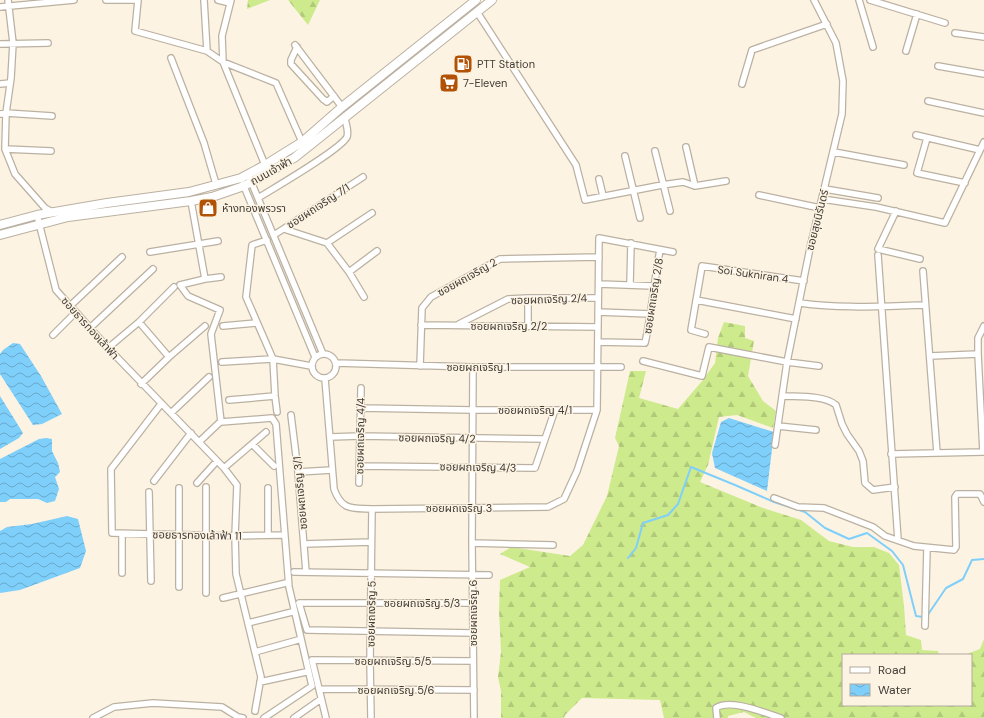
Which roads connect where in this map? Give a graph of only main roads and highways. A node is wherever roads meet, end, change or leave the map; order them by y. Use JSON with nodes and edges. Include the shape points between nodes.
{"nodes":[{"id":1,"x":476,"y":0,"type":"edge"},
{"id":2,"x":492,"y":0,"type":"edge"},
{"id":3,"x":246,"y":180,"type":"junction"},
{"id":4,"x":0,"y":225,"type":"edge"},
{"id":5,"x":0,"y":235,"type":"edge"}],
"edges":[{"from":1,"to":3,"type":"main road","name":"ถนนเจ้าฟ้า","via":[[302,142]]},
{"from":2,"to":3,"type":"main road","name":"ถนนเจ้าฟ้า","via":[[294,158]]},
{"from":3,"to":4,"type":"main road","name":"ถนนเจ้าฟ้า","via":[[216,184],[189,192],[37,215]]},
{"from":3,"to":5,"type":"main road","name":"ถนนเจ้าฟ้า","via":[[212,198],[68,217]]}]}
